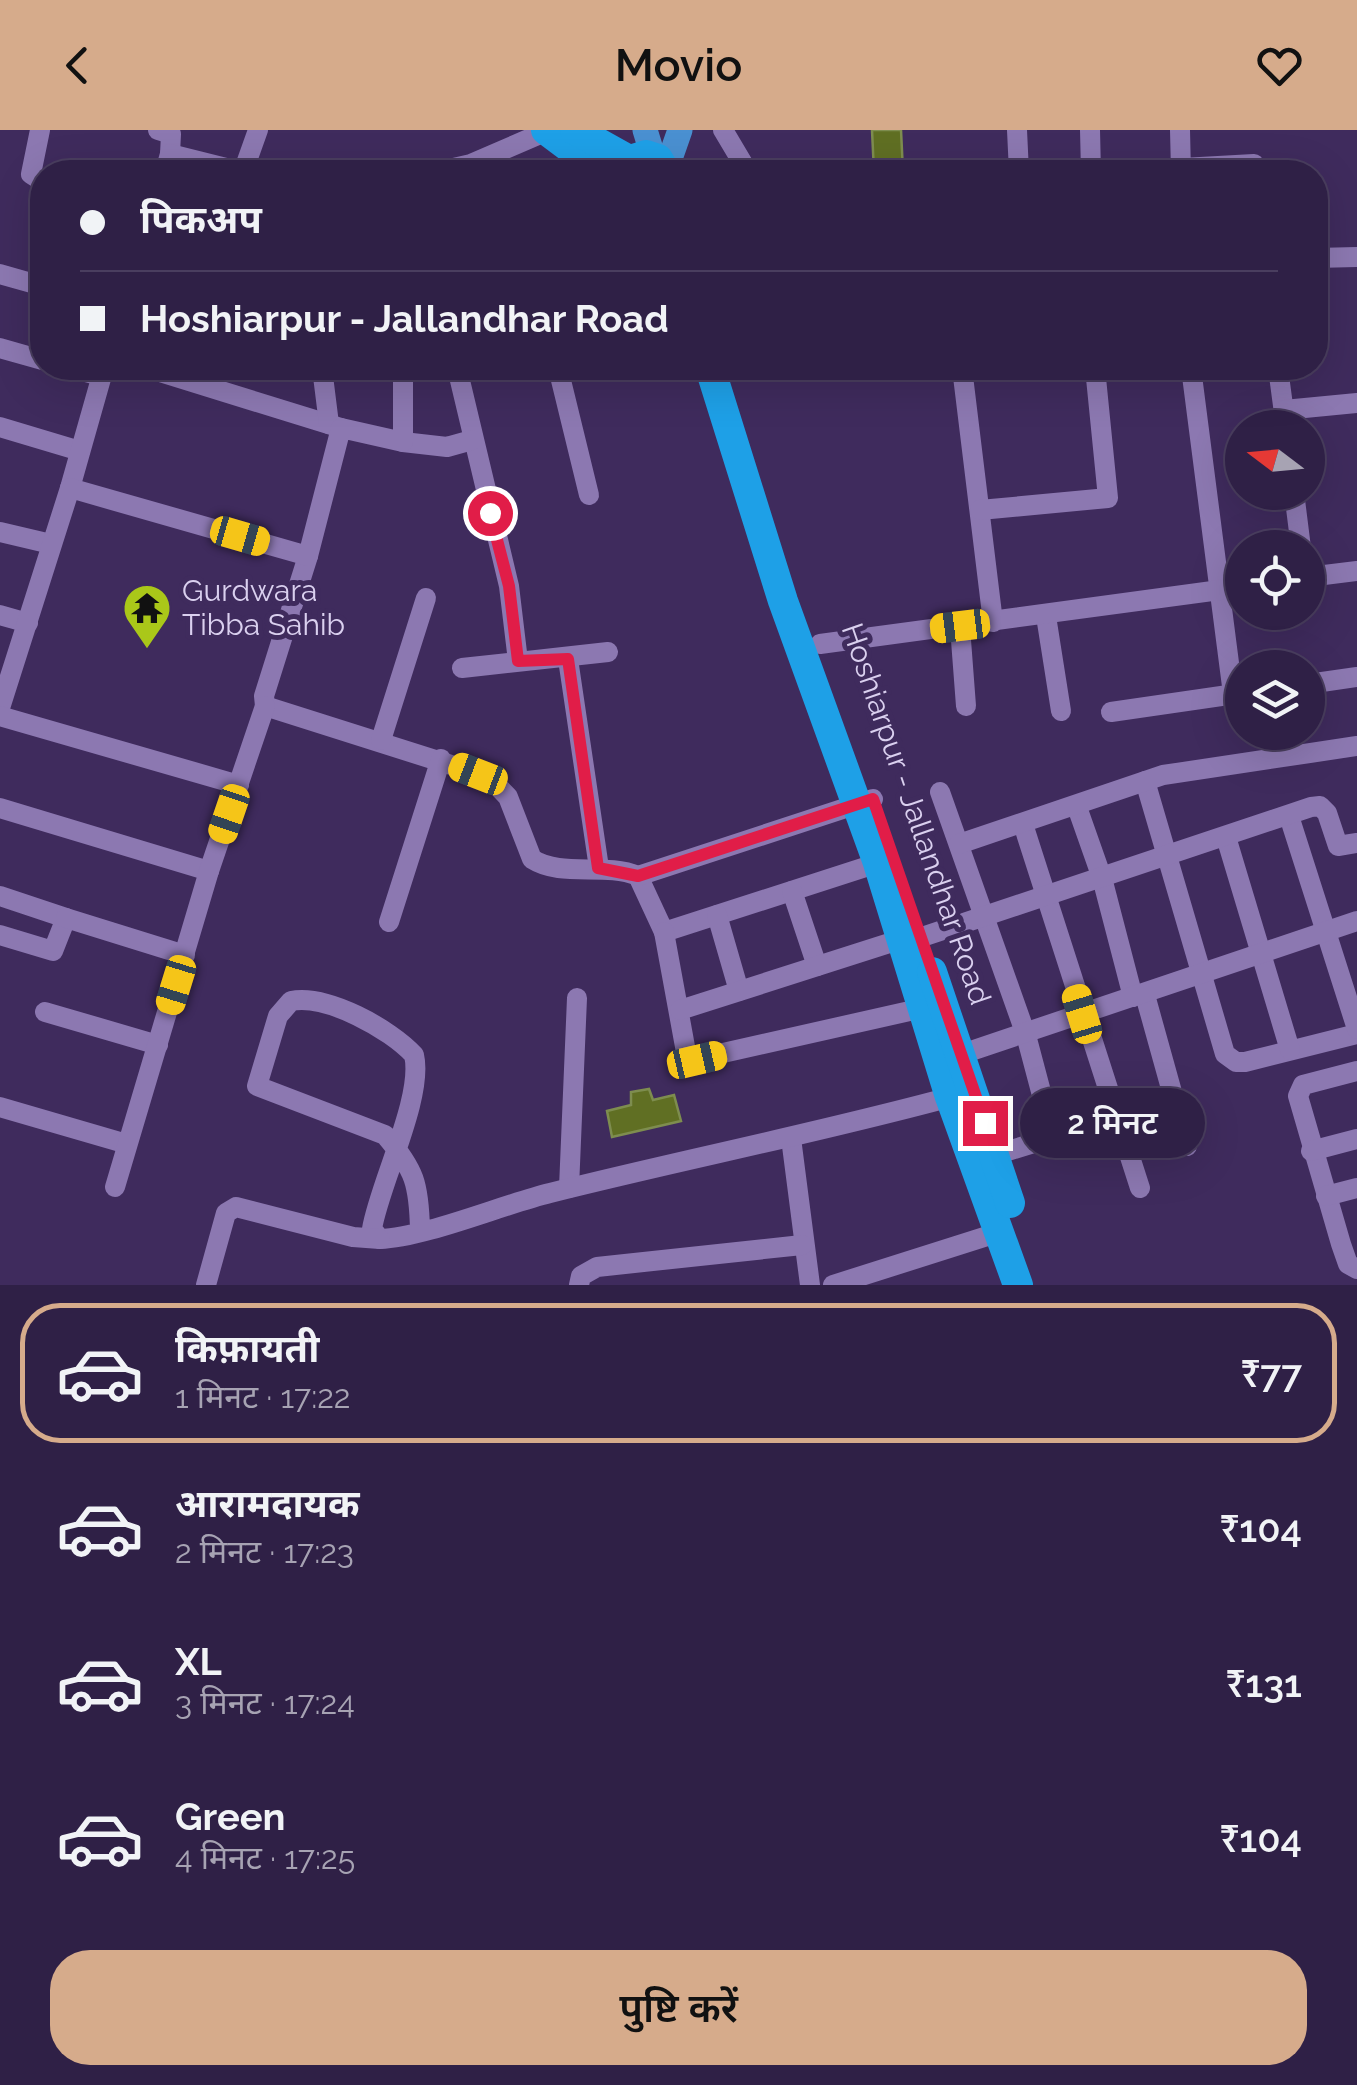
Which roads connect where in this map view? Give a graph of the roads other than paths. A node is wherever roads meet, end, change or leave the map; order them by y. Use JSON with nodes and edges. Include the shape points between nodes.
{"nodes":[{"id":1,"x":40,"y":130,"type":"edge"},
{"id":2,"x":258,"y":130,"type":"edge"},
{"id":3,"x":547,"y":130,"type":"edge"},
{"id":4,"x":575,"y":130,"type":"edge"},
{"id":5,"x":680,"y":130,"type":"edge"},
{"id":6,"x":723,"y":130,"type":"edge"},
{"id":7,"x":1017,"y":130,"type":"edge"},
{"id":8,"x":1090,"y":130,"type":"edge"},
{"id":9,"x":1180,"y":130,"type":"edge"},
{"id":10,"x":167,"y":144,"type":"edge"},
{"id":11,"x":648,"y":154,"type":"edge"},
{"id":12,"x":34,"y":160,"type":"edge"},
{"id":13,"x":210,"y":160,"type":"edge"},
{"id":14,"x":247,"y":160,"type":"edge"},
{"id":15,"x":479,"y":160,"type":"edge"},
{"id":16,"x":586,"y":160,"type":"edge"},
{"id":17,"x":741,"y":160,"type":"edge"},
{"id":18,"x":1018,"y":160,"type":"edge"},
{"id":19,"x":1091,"y":160,"type":"edge"},
{"id":20,"x":1182,"y":160,"type":"edge"},
{"id":21,"x":1357,"y":256,"type":"edge"},
{"id":22,"x":1328,"y":257,"type":"edge"},
{"id":23,"x":0,"y":274,"type":"edge"},
{"id":24,"x":30,"y":283,"type":"edge"},
{"id":25,"x":0,"y":348,"type":"edge"},
{"id":26,"x":30,"y":357,"type":"edge"},
{"id":27,"x":100,"y":380,"type":"edge"},
{"id":28,"x":185,"y":380,"type":"edge"},
{"id":29,"x":325,"y":380,"type":"edge"},
{"id":30,"x":403,"y":380,"type":"edge"},
{"id":31,"x":459,"y":380,"type":"edge"},
{"id":32,"x":561,"y":380,"type":"edge"},
{"id":33,"x":714,"y":380,"type":"edge"},
{"id":34,"x":732,"y":380,"type":"edge"},
{"id":35,"x":964,"y":380,"type":"edge"},
{"id":36,"x":1096,"y":380,"type":"edge"},
{"id":37,"x":1193,"y":380,"type":"edge"},
{"id":38,"x":1280,"y":380,"type":"edge"},
{"id":39,"x":1357,"y":403,"type":"edge"},
{"id":40,"x":1284,"y":410,"type":"edge"},
{"id":41,"x":1325,"y":410,"type":"edge"},
{"id":42,"x":335,"y":426,"type":"junction"},
{"id":43,"x":0,"y":427,"type":"edge"},
{"id":44,"x":472,"y":440,"type":"junction"},
{"id":45,"x":403,"y":442,"type":"junction"},
{"id":46,"x":80,"y":450,"type":"junction"},
{"id":47,"x":70,"y":488,"type":"junction"},
{"id":48,"x":589,"y":496,"type":"dead end"},
{"id":49,"x":980,"y":510,"type":"junction"},
{"id":50,"x":0,"y":532,"type":"edge"},
{"id":51,"x":52,"y":544,"type":"junction"},
{"id":52,"x":308,"y":556,"type":"junction"},
{"id":53,"x":1357,"y":571,"type":"edge"},
{"id":54,"x":1325,"y":575,"type":"edge"},
{"id":55,"x":1225,"y":589,"type":"edge"},
{"id":56,"x":1220,"y":590,"type":"junction"},
{"id":57,"x":426,"y":598,"type":"dead end"},
{"id":58,"x":0,"y":615,"type":"edge"},
{"id":59,"x":1046,"y":616,"type":"junction"},
{"id":60,"x":993,"y":622,"type":"junction"},
{"id":61,"x":28,"y":623,"type":"junction"},
{"id":62,"x":960,"y":626,"type":"junction"},
{"id":63,"x":820,"y":644,"type":"junction"},
{"id":64,"x":1230,"y":650,"type":"edge"},
{"id":65,"x":608,"y":652,"type":"dead end"},
{"id":66,"x":568,"y":659,"type":"junction"},
{"id":67,"x":518,"y":661,"type":"junction"},
{"id":68,"x":462,"y":668,"type":"dead end"},
{"id":69,"x":1357,"y":678,"type":"edge"},
{"id":70,"x":1325,"y":682,"type":"edge"},
{"id":71,"x":1225,"y":696,"type":"edge"},
{"id":72,"x":265,"y":706,"type":"junction"},
{"id":73,"x":966,"y":706,"type":"dead end"},
{"id":74,"x":1062,"y":710,"type":"dead end"},
{"id":75,"x":0,"y":711,"type":"edge"},
{"id":76,"x":1110,"y":712,"type":"dead end"},
{"id":77,"x":381,"y":740,"type":"junction"},
{"id":78,"x":1357,"y":746,"type":"edge"},
{"id":79,"x":440,"y":760,"type":"junction"},
{"id":80,"x":1146,"y":781,"type":"junction"},
{"id":81,"x":239,"y":785,"type":"junction"},
{"id":82,"x":940,"y":792,"type":"dead end"},
{"id":83,"x":865,"y":802,"type":"junction"},
{"id":84,"x":1077,"y":807,"type":"junction"},
{"id":85,"x":0,"y":808,"type":"edge"},
{"id":86,"x":1289,"y":816,"type":"junction"},
{"id":87,"x":1023,"y":824,"type":"junction"},
{"id":88,"x":1226,"y":836,"type":"junction"},
{"id":89,"x":1357,"y":843,"type":"edge"},
{"id":90,"x":959,"y":844,"type":"junction"},
{"id":91,"x":1166,"y":858,"type":"junction"},
{"id":92,"x":878,"y":863,"type":"junction"},
{"id":93,"x":598,"y":868,"type":"junction"},
{"id":94,"x":209,"y":871,"type":"junction"},
{"id":95,"x":638,"y":876,"type":"junction"},
{"id":96,"x":1102,"y":878,"type":"junction"},
{"id":97,"x":792,"y":891,"type":"junction"},
{"id":98,"x":0,"y":896,"type":"edge"},
{"id":99,"x":1046,"y":896,"type":"junction"},
{"id":100,"x":717,"y":915,"type":"junction"},
{"id":101,"x":986,"y":917,"type":"junction"},
{"id":102,"x":66,"y":918,"type":"junction"},
{"id":103,"x":1357,"y":921,"type":"edge"},
{"id":104,"x":389,"y":922,"type":"dead end"},
{"id":105,"x":1323,"y":931,"type":"junction"},
{"id":106,"x":664,"y":932,"type":"junction"},
{"id":107,"x":910,"y":938,"type":"junction"},
{"id":108,"x":2,"y":942,"type":"edge"},
{"id":109,"x":1261,"y":952,"type":"junction"},
{"id":110,"x":185,"y":956,"type":"junction"},
{"id":111,"x":817,"y":966,"type":"junction"},
{"id":112,"x":1200,"y":974,"type":"junction"},
{"id":113,"x":739,"y":991,"type":"junction"},
{"id":114,"x":1139,"y":996,"type":"junction"},
{"id":115,"x":578,"y":998,"type":"dead end"},
{"id":116,"x":923,"y":1008,"type":"junction"},
{"id":117,"x":680,"y":1010,"type":"junction"},
{"id":118,"x":44,"y":1012,"type":"dead end"},
{"id":119,"x":1082,"y":1014,"type":"junction"},
{"id":120,"x":1357,"y":1032,"type":"edge"},
{"id":121,"x":1026,"y":1035,"type":"junction"},
{"id":122,"x":158,"y":1045,"type":"junction"},
{"id":123,"x":1290,"y":1050,"type":"junction"},
{"id":124,"x":962,"y":1054,"type":"junction"},
{"id":125,"x":1357,"y":1071,"type":"edge"},
{"id":126,"x":962,"y":1094,"type":"junction"},
{"id":127,"x":1172,"y":1100,"type":"junction"},
{"id":128,"x":0,"y":1107,"type":"edge"},
{"id":129,"x":1117,"y":1118,"type":"junction"},
{"id":130,"x":1053,"y":1136,"type":"junction"},
{"id":131,"x":791,"y":1138,"type":"junction"},
{"id":132,"x":1357,"y":1139,"type":"edge"},
{"id":133,"x":127,"y":1144,"type":"junction"},
{"id":134,"x":1186,"y":1146,"type":"dead end"},
{"id":135,"x":396,"y":1150,"type":"junction"},
{"id":136,"x":1311,"y":1151,"type":"junction"},
{"id":137,"x":995,"y":1155,"type":"junction"},
{"id":138,"x":115,"y":1187,"type":"dead end"},
{"id":139,"x":568,"y":1188,"type":"junction"},
{"id":140,"x":1140,"y":1188,"type":"dead end"},
{"id":141,"x":1357,"y":1188,"type":"edge"},
{"id":142,"x":1326,"y":1196,"type":"junction"},
{"id":143,"x":420,"y":1230,"type":"junction"},
{"id":144,"x":1000,"y":1232,"type":"junction"},
{"id":145,"x":380,"y":1239,"type":"junction"},
{"id":146,"x":802,"y":1245,"type":"junction"},
{"id":147,"x":1357,"y":1269,"type":"edge"},
{"id":148,"x":206,"y":1285,"type":"edge"},
{"id":149,"x":579,"y":1285,"type":"edge"},
{"id":150,"x":810,"y":1285,"type":"edge"},
{"id":151,"x":834,"y":1285,"type":"edge"},
{"id":152,"x":1018,"y":1285,"type":"edge"},
{"id":153,"x":1035,"y":1285,"type":"edge"}],
"edges":[{"from":1,"to":12,"type":"street"},
{"from":2,"to":14,"type":"street"},
{"from":3,"to":15,"type":"street"},
{"from":3,"to":16,"type":"highway"},
{"from":4,"to":11,"type":"highway"},
{"from":5,"to":11,"type":"main road"},
{"from":6,"to":17,"type":"street"},
{"from":7,"to":18,"type":"street"},
{"from":8,"to":19,"type":"street"},
{"from":9,"to":20,"type":"street"},
{"from":10,"to":13,"type":"street"},
{"from":21,"to":22,"type":"street"},
{"from":23,"to":24,"type":"street"},
{"from":25,"to":26,"type":"street"},
{"from":27,"to":46,"type":"street"},
{"from":28,"to":42,"type":"street"},
{"from":29,"to":42,"type":"street"},
{"from":30,"to":45,"type":"street"},
{"from":31,"to":44,"type":"street"},
{"from":32,"to":48,"type":"street"},
{"from":33,"to":83,"type":"highway","via":[[784,601]]},
{"from":34,"to":63,"type":"highway","name":"Hoshiarpur - Jallandhar Road"},
{"from":35,"to":49,"type":"street"},
{"from":36,"to":49,"type":"street","via":[[1108,498]]},
{"from":37,"to":56,"type":"street"},
{"from":38,"to":40,"type":"street"},
{"from":39,"to":41,"type":"street"},
{"from":42,"to":45,"type":"street"},
{"from":42,"to":52,"type":"street"},
{"from":43,"to":46,"type":"street"},
{"from":44,"to":45,"type":"street","via":[[447,447]]},
{"from":44,"to":67,"type":"street","via":[[509,586]]},
{"from":46,"to":47,"type":"street"},
{"from":47,"to":51,"type":"street"},
{"from":47,"to":52,"type":"street"},
{"from":49,"to":60,"type":"street"},
{"from":50,"to":51,"type":"street"},
{"from":51,"to":61,"type":"street"},
{"from":52,"to":72,"type":"street"},
{"from":53,"to":54,"type":"street"},
{"from":55,"to":56,"type":"street"},
{"from":56,"to":59,"type":"street"},
{"from":56,"to":64,"type":"street"},
{"from":57,"to":77,"type":"street"},
{"from":58,"to":61,"type":"street"},
{"from":59,"to":60,"type":"street"},
{"from":59,"to":74,"type":"street"},
{"from":60,"to":62,"type":"street"},
{"from":61,"to":75,"type":"street"},
{"from":62,"to":63,"type":"street"},
{"from":62,"to":73,"type":"street"},
{"from":63,"to":83,"type":"highway","name":"Hoshiarpur - Jallandhar Road"},
{"from":65,"to":66,"type":"street"},
{"from":66,"to":67,"type":"street"},
{"from":66,"to":93,"type":"street"},
{"from":67,"to":68,"type":"street"},
{"from":69,"to":70,"type":"street"},
{"from":71,"to":76,"type":"street"},
{"from":72,"to":77,"type":"street"},
{"from":72,"to":81,"type":"street"},
{"from":75,"to":81,"type":"street"},
{"from":77,"to":79,"type":"street"},
{"from":78,"to":80,"type":"street"},
{"from":79,"to":93,"type":"street","via":[[501,785],[532,858],[555,868]]},
{"from":79,"to":104,"type":"street"},
{"from":80,"to":84,"type":"street"},
{"from":80,"to":91,"type":"street"},
{"from":81,"to":94,"type":"street"},
{"from":82,"to":90,"type":"street"},
{"from":83,"to":92,"type":"highway"},
{"from":83,"to":95,"type":"street"},
{"from":83,"to":107,"type":"highway","name":"Hoshiarpur - Jallandhar Road"},
{"from":84,"to":87,"type":"street"},
{"from":84,"to":96,"type":"street"},
{"from":85,"to":94,"type":"street"},
{"from":86,"to":88,"type":"street"},
{"from":86,"to":89,"type":"street","via":[[1320,806],[1338,846]]},
{"from":86,"to":105,"type":"street"},
{"from":87,"to":90,"type":"street"},
{"from":87,"to":99,"type":"street"},
{"from":88,"to":91,"type":"street"},
{"from":88,"to":109,"type":"street"},
{"from":90,"to":101,"type":"street"},
{"from":91,"to":96,"type":"street"},
{"from":91,"to":112,"type":"street"},
{"from":92,"to":97,"type":"street"},
{"from":92,"to":107,"type":"highway"},
{"from":93,"to":95,"type":"street"},
{"from":94,"to":110,"type":"street"},
{"from":95,"to":106,"type":"street"},
{"from":96,"to":99,"type":"street"},
{"from":96,"to":114,"type":"street"},
{"from":97,"to":100,"type":"street"},
{"from":97,"to":111,"type":"street"},
{"from":98,"to":102,"type":"street"},
{"from":99,"to":101,"type":"street"},
{"from":99,"to":119,"type":"street"},
{"from":100,"to":106,"type":"street"},
{"from":100,"to":113,"type":"street"},
{"from":101,"to":107,"type":"street"},
{"from":101,"to":121,"type":"street"},
{"from":102,"to":108,"type":"street","via":[[53,951]]},
{"from":102,"to":110,"type":"street"},
{"from":103,"to":105,"type":"street"},
{"from":105,"to":109,"type":"street"},
{"from":105,"to":120,"type":"street"},
{"from":106,"to":117,"type":"street"},
{"from":107,"to":111,"type":"street"},
{"from":107,"to":116,"type":"highway"},
{"from":107,"to":124,"type":"highway","name":"Hoshiarpur - Jallandhar Road"},
{"from":109,"to":112,"type":"street"},
{"from":109,"to":123,"type":"street"},
{"from":110,"to":122,"type":"street"},
{"from":111,"to":113,"type":"street"},
{"from":112,"to":114,"type":"street"},
{"from":112,"to":123,"type":"street","via":[[1230,1060]]},
{"from":113,"to":117,"type":"street"},
{"from":114,"to":119,"type":"street"},
{"from":114,"to":127,"type":"street"},
{"from":115,"to":139,"type":"street"},
{"from":116,"to":117,"type":"street","via":[[692,1060]]},
{"from":116,"to":126,"type":"highway"},
{"from":118,"to":122,"type":"street"},
{"from":119,"to":121,"type":"street"},
{"from":119,"to":129,"type":"street"},
{"from":120,"to":123,"type":"street"},
{"from":121,"to":124,"type":"street"},
{"from":121,"to":130,"type":"street"},
{"from":122,"to":133,"type":"street"},
{"from":124,"to":126,"type":"highway","name":"Hoshiarpur - Jallandhar Road"},
{"from":125,"to":136,"type":"street","via":[[1300,1088]]},
{"from":126,"to":131,"type":"street"},
{"from":126,"to":137,"type":"highway","name":"Hoshiarpur - Jallandhar Road"},
{"from":126,"to":144,"type":"highway"},
{"from":127,"to":129,"type":"street"},
{"from":127,"to":134,"type":"street"},
{"from":128,"to":133,"type":"street"},
{"from":129,"to":130,"type":"street"},
{"from":129,"to":140,"type":"street"},
{"from":130,"to":137,"type":"street"},
{"from":131,"to":139,"type":"street"},
{"from":131,"to":146,"type":"street"},
{"from":132,"to":136,"type":"street"},
{"from":133,"to":138,"type":"street"},
{"from":135,"to":135,"type":"street","via":[[415,1077],[414,1055],[341,1011],[291,1001],[278,1016],[257,1086],[372,1128]]},
{"from":135,"to":143,"type":"street","via":[[418,1184]]},
{"from":135,"to":145,"type":"street","via":[[372,1230]]},
{"from":136,"to":142,"type":"street"},
{"from":137,"to":153,"type":"highway","name":"Hoshiarpur - Jallandhar Road"},
{"from":139,"to":143,"type":"street"},
{"from":141,"to":142,"type":"street"},
{"from":142,"to":147,"type":"street","via":[[1345,1256]]},
{"from":143,"to":145,"type":"street"},
{"from":144,"to":151,"type":"street"},
{"from":144,"to":152,"type":"highway"},
{"from":145,"to":148,"type":"street","via":[[236,1207],[226,1214]]},
{"from":146,"to":149,"type":"street","via":[[597,1267]]},
{"from":146,"to":150,"type":"street"}]}
